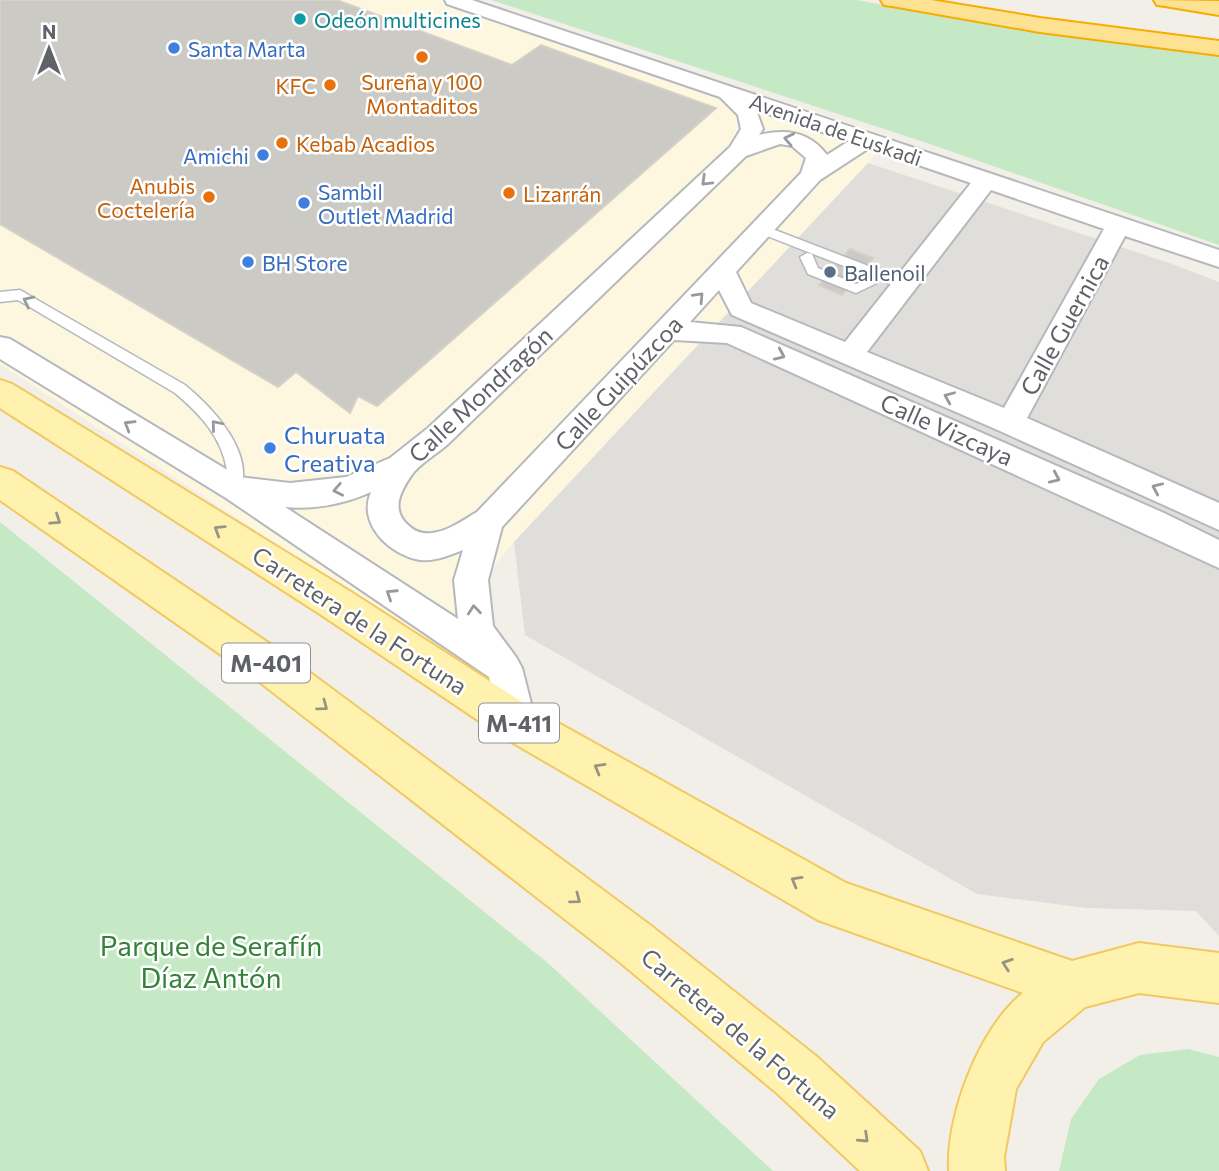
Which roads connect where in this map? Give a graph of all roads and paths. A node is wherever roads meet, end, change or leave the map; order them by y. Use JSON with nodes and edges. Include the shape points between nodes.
{"nodes":[{"id":1,"x":454,"y":0,"type":"edge"},
{"id":2,"x":892,"y":0,"type":"edge"},
{"id":3,"x":990,"y":0,"type":"edge"},
{"id":4,"x":1165,"y":0,"type":"edge"},
{"id":5,"x":1219,"y":8,"type":"edge"},
{"id":6,"x":1219,"y":36,"type":"edge"},
{"id":7,"x":1219,"y":48,"type":"edge"},
{"id":8,"x":726,"y":91,"type":"junction"},
{"id":9,"x":866,"y":140,"type":"junction"},
{"id":10,"x":738,"y":151,"type":"junction"},
{"id":11,"x":812,"y":175,"type":"junction"},
{"id":12,"x":986,"y":180,"type":"junction"},
{"id":13,"x":1118,"y":226,"type":"junction"},
{"id":14,"x":762,"y":229,"type":"junction"},
{"id":15,"x":800,"y":244,"type":"junction"},
{"id":16,"x":1219,"y":259,"type":"edge"},
{"id":17,"x":723,"y":271,"type":"junction"},
{"id":18,"x":896,"y":281,"type":"junction"},
{"id":19,"x":0,"y":297,"type":"edge"},
{"id":20,"x":667,"y":330,"type":"junction"},
{"id":21,"x":0,"y":346,"type":"edge"},
{"id":22,"x":850,"y":355,"type":"junction"},
{"id":23,"x":0,"y":393,"type":"edge"},
{"id":24,"x":1010,"y":423,"type":"junction"},
{"id":25,"x":401,"y":466,"type":"junction"},
{"id":26,"x":0,"y":481,"type":"edge"},
{"id":27,"x":233,"y":488,"type":"junction"},
{"id":28,"x":1219,"y":517,"type":"edge"},
{"id":29,"x":488,"y":521,"type":"junction"},
{"id":30,"x":1219,"y":555,"type":"edge"},
{"id":31,"x":504,"y":668,"type":"junction"},
{"id":32,"x":518,"y":723,"type":"junction"},
{"id":33,"x":1219,"y":978,"type":"edge"},
{"id":34,"x":1072,"y":986,"type":"junction"},
{"id":35,"x":900,"y":1171,"type":"edge"},
{"id":36,"x":977,"y":1171,"type":"edge"}],
"edges":[{"from":1,"to":8,"type":"street","name":"Avenida de Euskadi"},
{"from":2,"to":7,"type":"highway"},
{"from":3,"to":6,"type":"highway"},
{"from":4,"to":5,"type":"highway"},
{"from":8,"to":9,"type":"street","name":"Avenida de Euskadi"},
{"from":8,"to":10,"type":"street","name":"Calle Mondragón","via":[[748,113],[751,129]]},
{"from":9,"to":11,"type":"street","name":"Calle Guipúzcoa"},
{"from":9,"to":12,"type":"street","name":"Avenida de Euskadi"},
{"from":11,"to":10,"type":"street","one_way":true,"via":[[817,158],[794,139],[764,138]]},
{"from":10,"to":25,"type":"street","name":"Calle Mondragón","one_way":true},
{"from":11,"to":14,"type":"street","name":"Calle Guipúzcoa"},
{"from":12,"to":13,"type":"street","name":"Avenida de Euskadi"},
{"from":12,"to":18,"type":"street"},
{"from":13,"to":16,"type":"street","name":"Avenida de Euskadi"},
{"from":13,"to":24,"type":"street","name":"Calle Guernica"},
{"from":14,"to":15,"type":"lane"},
{"from":14,"to":17,"type":"street","name":"Calle Guipúzcoa"},
{"from":15,"to":18,"type":"lane"},
{"from":15,"to":18,"type":"lane","via":[[813,271],[856,289]]},
{"from":20,"to":17,"type":"street","name":"Calle Guipúzcoa","one_way":true},
{"from":17,"to":22,"type":"street","name":"Calle Vizcaya","via":[[741,309]]},
{"from":18,"to":22,"type":"street"},
{"from":27,"to":19,"type":"lane","one_way":true,"via":[[235,472],[223,433],[180,389],[20,295]]},
{"from":20,"to":29,"type":"street","name":"Calle Guipúzcoa"},
{"from":20,"to":30,"type":"street","name":"Calle Vizcaya","one_way":true,"via":[[731,334]]},
{"from":27,"to":21,"type":"street","name":"Calle Mondragón","one_way":true},
{"from":24,"to":22,"type":"street","name":"Calle Vizcaya","one_way":true},
{"from":32,"to":23,"type":"main road","name":"Carretera de la Fortuna","number":"M-411","one_way":true},
{"from":28,"to":24,"type":"street","name":"Calle Vizcaya","one_way":true},
{"from":25,"to":27,"type":"street","name":"Calle Mondragón","one_way":true,"via":[[350,488],[318,494]]},
{"from":25,"to":29,"type":"street","via":[[382,502],[384,522],[402,541],[424,548],[455,542]]},
{"from":26,"to":35,"type":"main road","name":"Carretera de la Fortuna","number":"M-401","one_way":true,"via":[[271,667],[522,858],[718,1009]]},
{"from":31,"to":27,"type":"street","one_way":true},
{"from":31,"to":29,"type":"street","name":"Calle Guipúzcoa","one_way":true,"via":[[476,631],[471,580]]},
{"from":31,"to":32,"type":"street"},
{"from":34,"to":32,"type":"main road","name":"Carretera de la Fortuna","number":"M-411","one_way":true,"via":[[835,903]]},
{"from":33,"to":34,"type":"main road","via":[[1139,968]]},
{"from":34,"to":36,"type":"main road","via":[[1025,1024],[991,1081]]}]}
